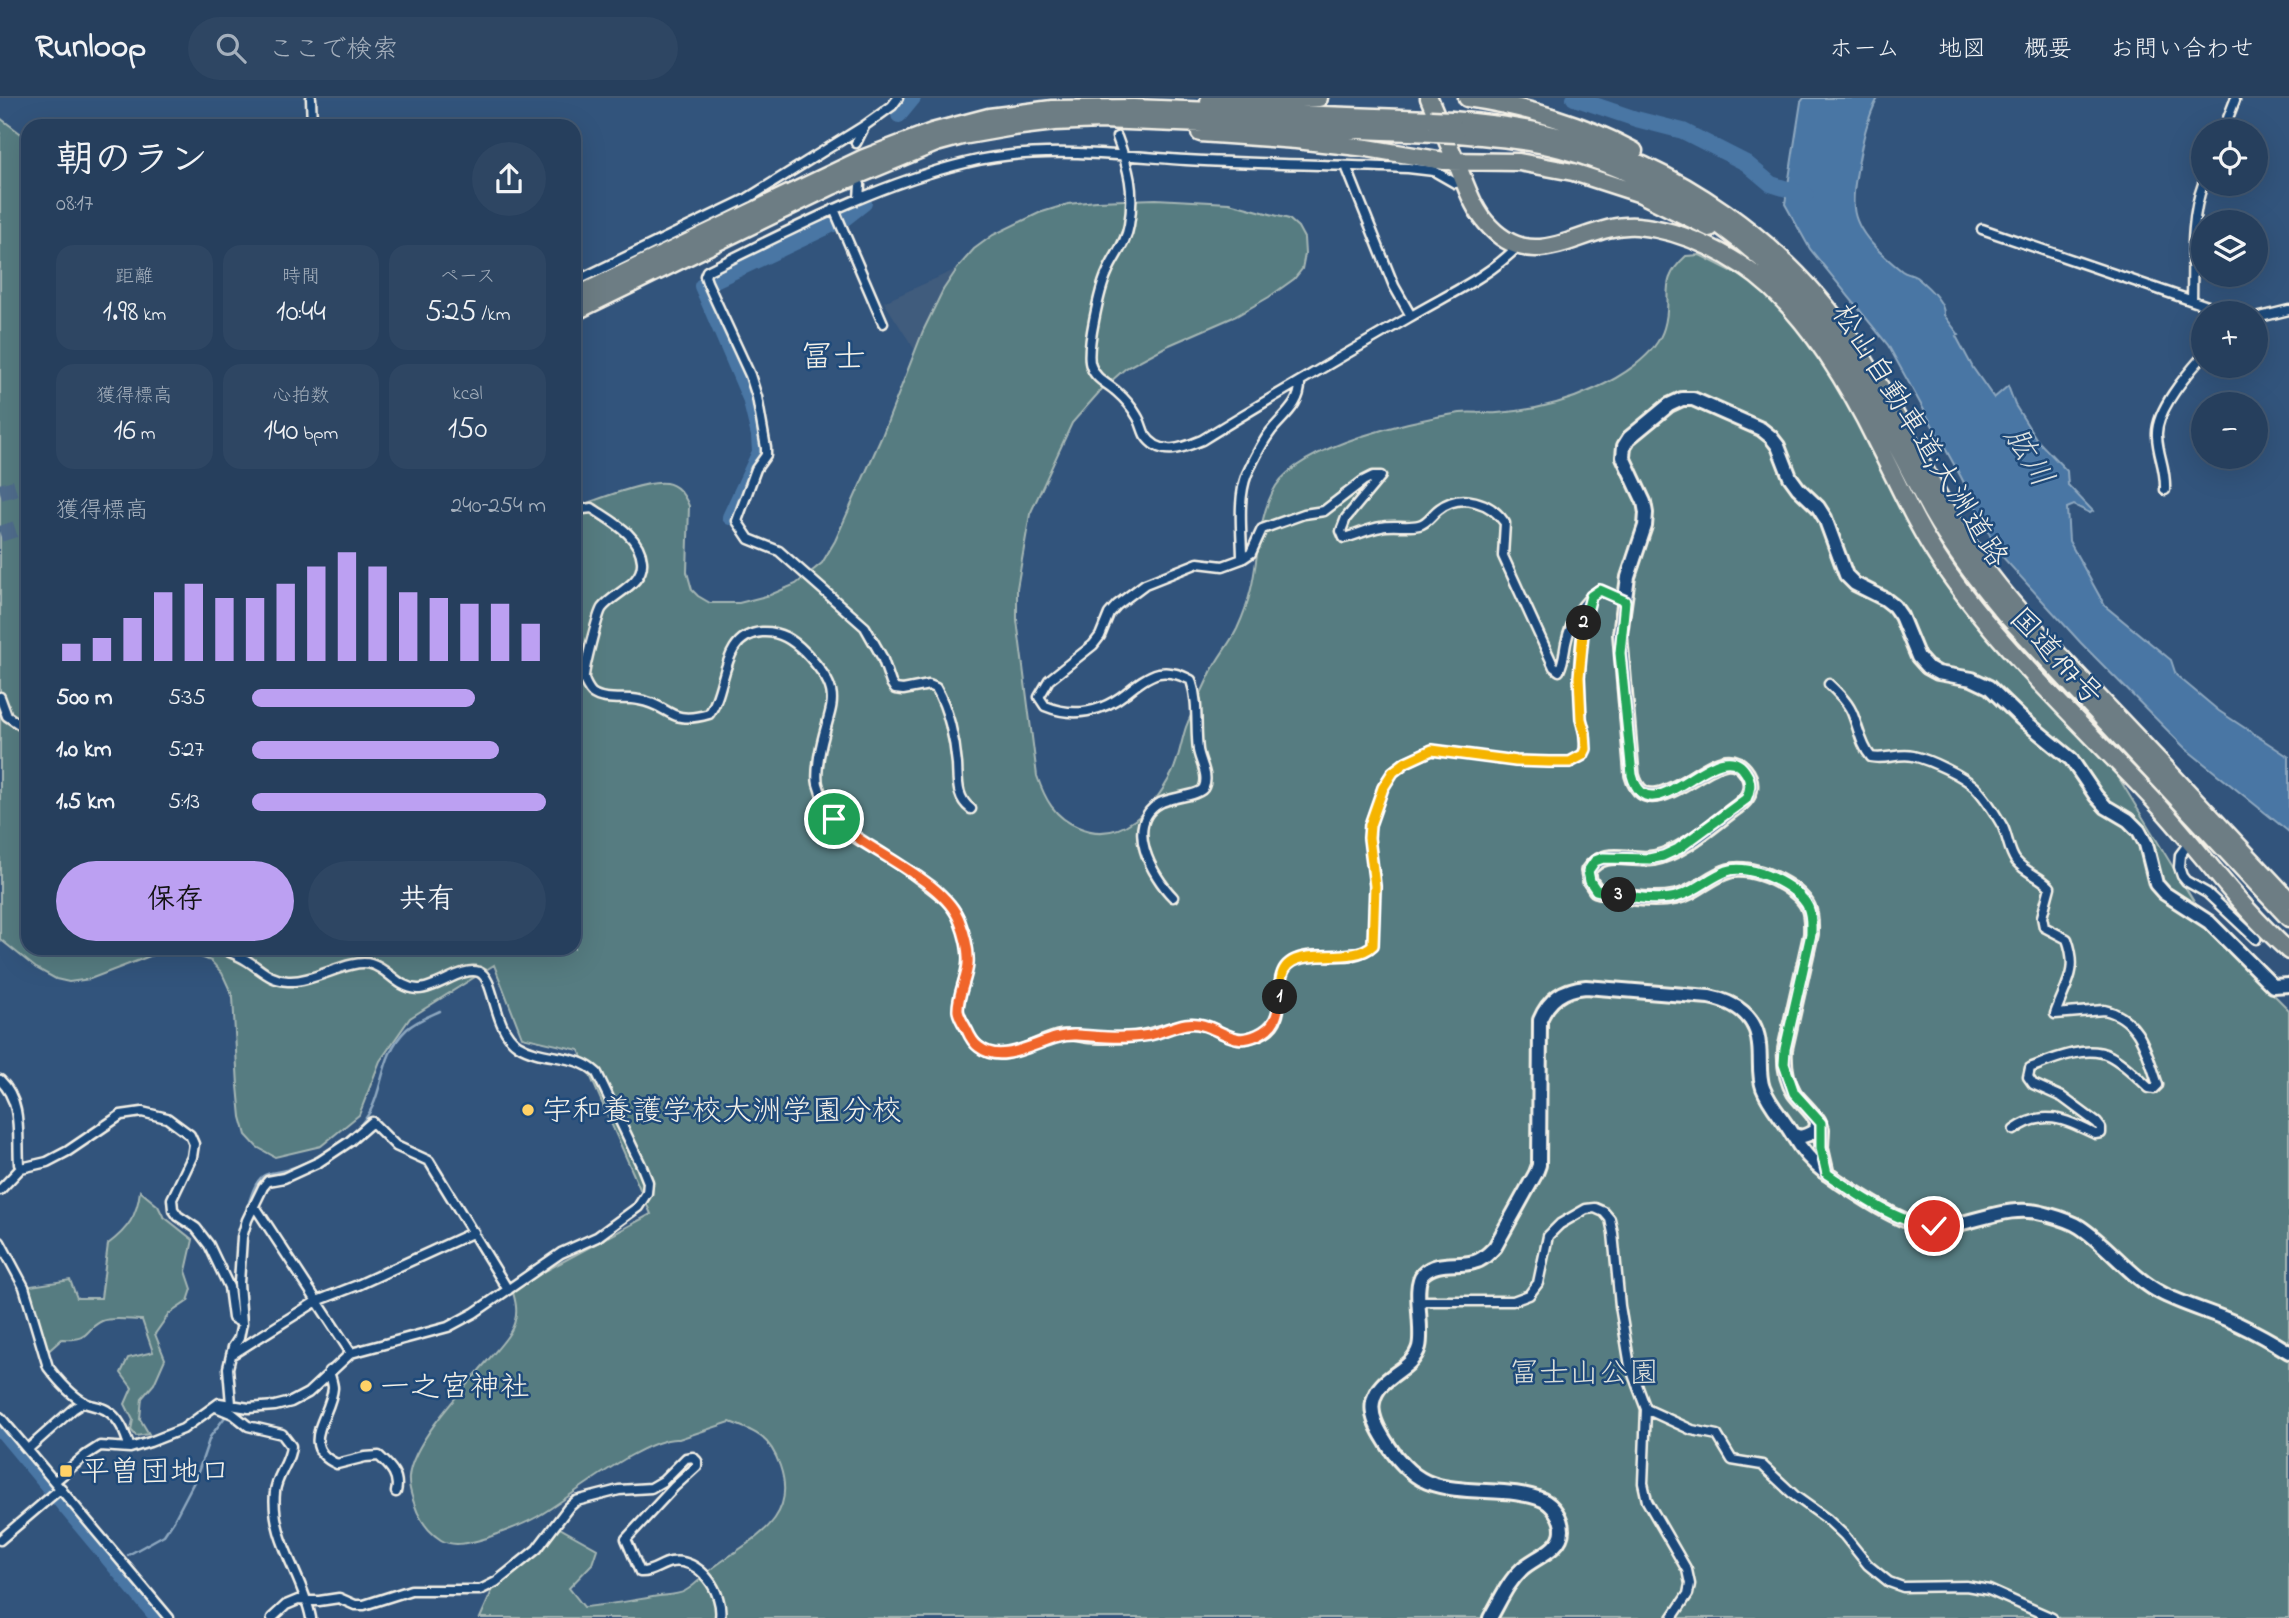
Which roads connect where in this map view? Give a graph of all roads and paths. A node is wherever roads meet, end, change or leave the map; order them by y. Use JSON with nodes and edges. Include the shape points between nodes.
{"nodes":[{"id":1,"x":311,"y":98,"type":"edge"},
{"id":2,"x":898,"y":98,"type":"edge"},
{"id":3,"x":1319,"y":98,"type":"edge"},
{"id":4,"x":1429,"y":98,"type":"edge"},
{"id":5,"x":1467,"y":98,"type":"edge"},
{"id":6,"x":2235,"y":99,"type":"edge"},
{"id":7,"x":1052,"y":109,"type":"junction"},
{"id":8,"x":312,"y":119,"type":"edge"},
{"id":9,"x":2228,"y":119,"type":"edge"},
{"id":10,"x":864,"y":126,"type":"junction"},
{"id":11,"x":1433,"y":126,"type":"junction"},
{"id":12,"x":1013,"y":127,"type":"junction"},
{"id":13,"x":1454,"y":127,"type":"junction"},
{"id":14,"x":1117,"y":137,"type":"tunnel mouth"},
{"id":15,"x":856,"y":143,"type":"dead end"},
{"id":16,"x":1123,"y":154,"type":"junction"},
{"id":17,"x":1457,"y":162,"type":"junction"},
{"id":18,"x":1346,"y":166,"type":"junction"},
{"id":19,"x":1464,"y":181,"type":"junction"},
{"id":20,"x":860,"y":185,"type":"dead end"},
{"id":21,"x":2199,"y":196,"type":"edge"},
{"id":22,"x":859,"y":198,"type":"junction"},
{"id":23,"x":834,"y":209,"type":"junction"},
{"id":24,"x":1734,"y":219,"type":"junction"},
{"id":25,"x":1982,"y":229,"type":"dead end"},
{"id":26,"x":1519,"y":245,"type":"junction"},
{"id":27,"x":1773,"y":268,"type":"junction"},
{"id":28,"x":581,"y":279,"type":"edge"},
{"id":29,"x":581,"y":294,"type":"edge"},
{"id":30,"x":2192,"y":300,"type":"joint"},
{"id":31,"x":581,"y":309,"type":"edge"},
{"id":32,"x":2289,"y":310,"type":"edge"},
{"id":33,"x":2268,"y":315,"type":"edge"},
{"id":34,"x":1411,"y":316,"type":"junction"},
{"id":35,"x":883,"y":323,"type":"dead end"},
{"id":36,"x":2191,"y":369,"type":"edge"},
{"id":37,"x":1300,"y":382,"type":"junction"},
{"id":38,"x":2165,"y":491,"type":"dead end"},
{"id":39,"x":581,"y":509,"type":"edge"},
{"id":40,"x":1242,"y":559,"type":"junction"},
{"id":41,"x":1591,"y":596,"type":"junction"},
{"id":42,"x":1625,"y":601,"type":"junction"},
{"id":43,"x":1829,"y":684,"type":"dead end"},
{"id":44,"x":0,"y":697,"type":"edge"},
{"id":45,"x":21,"y":725,"type":"edge"},
{"id":46,"x":971,"y":809,"type":"dead end"},
{"id":47,"x":2189,"y":843,"type":"junction"},
{"id":48,"x":1173,"y":897,"type":"dead end"},
{"id":49,"x":2289,"y":900,"type":"edge"},
{"id":50,"x":2289,"y":918,"type":"edge"},
{"id":51,"x":2256,"y":939,"type":"dead end"},
{"id":52,"x":2289,"y":951,"type":"edge"},
{"id":53,"x":235,"y":955,"type":"edge"},
{"id":54,"x":2289,"y":985,"type":"edge"},
{"id":55,"x":0,"y":1080,"type":"edge"},
{"id":56,"x":1817,"y":1120,"type":"junction"},
{"id":57,"x":2014,"y":1130,"type":"dead end"},
{"id":58,"x":1792,"y":1134,"type":"junction"},
{"id":59,"x":21,"y":1168,"type":"junction"},
{"id":60,"x":1827,"y":1174,"type":"junction"},
{"id":61,"x":0,"y":1190,"type":"edge"},
{"id":62,"x":253,"y":1208,"type":"junction"},
{"id":63,"x":474,"y":1232,"type":"junction"},
{"id":64,"x":0,"y":1242,"type":"edge"},
{"id":65,"x":508,"y":1290,"type":"junction"},
{"id":66,"x":317,"y":1301,"type":"junction"},
{"id":67,"x":1420,"y":1301,"type":"junction"},
{"id":68,"x":239,"y":1322,"type":"junction"},
{"id":69,"x":2289,"y":1352,"type":"edge"},
{"id":70,"x":351,"y":1353,"type":"junction"},
{"id":71,"x":231,"y":1355,"type":"junction"},
{"id":72,"x":329,"y":1371,"type":"junction"},
{"id":73,"x":84,"y":1402,"type":"junction"},
{"id":74,"x":231,"y":1404,"type":"junction"},
{"id":75,"x":216,"y":1407,"type":"junction"},
{"id":76,"x":1646,"y":1409,"type":"junction"},
{"id":77,"x":0,"y":1417,"type":"edge"},
{"id":78,"x":130,"y":1448,"type":"junction"},
{"id":79,"x":28,"y":1449,"type":"junction"},
{"id":80,"x":56,"y":1489,"type":"junction"},
{"id":81,"x":396,"y":1492,"type":"dead end"},
{"id":82,"x":0,"y":1540,"type":"edge"},
{"id":83,"x":307,"y":1599,"type":"junction"},
{"id":84,"x":169,"y":1618,"type":"edge"},
{"id":85,"x":272,"y":1618,"type":"edge"},
{"id":86,"x":311,"y":1618,"type":"edge"},
{"id":87,"x":719,"y":1618,"type":"edge"},
{"id":88,"x":1490,"y":1618,"type":"edge"},
{"id":89,"x":1672,"y":1618,"type":"edge"},
{"id":90,"x":2052,"y":1618,"type":"edge"}],
"edges":[{"from":1,"to":8,"type":"street"},
{"from":2,"to":10,"type":"street"},
{"from":3,"to":7,"type":"highway"},
{"from":4,"to":17,"type":"highway","name":"国道197号"},
{"from":5,"to":24,"type":"highway","via":[[1602,136],[1680,176]]},
{"from":6,"to":9,"type":"street"},
{"from":7,"to":11,"type":"highway","name":"松山自動車道;大洲道路","via":[[1133,107]]},
{"from":7,"to":29,"type":"highway","name":"松山自動車道;大洲道路","via":[[959,123],[904,142]]},
{"from":10,"to":15,"type":"street"},
{"from":10,"to":28,"type":"street","via":[[748,198]]},
{"from":11,"to":12,"type":"highway","name":"松山自動車道;大洲道路","via":[[1101,120]]},
{"from":11,"to":13,"type":"highway","name":"松山自動車道;大洲道路","bridge":true},
{"from":12,"to":17,"type":"highway","via":[[1296,140]]},
{"from":12,"to":31,"type":"highway","name":"松山自動車道;大洲道路","via":[[936,143],[869,170]]},
{"from":13,"to":24,"type":"highway","name":"松山自動車道;大洲道路","via":[[1527,129],[1595,146],[1664,176]]},
{"from":13,"to":27,"type":"highway","name":"松山自動車道;大洲道路","via":[[1559,149],[1619,170],[1689,204]]},
{"from":14,"to":16,"type":"street"},
{"from":16,"to":18,"type":"street"},
{"from":16,"to":22,"type":"street","via":[[1020,155],[967,162]]},
{"from":16,"to":37,"type":"street","via":[[1132,194],[1129,227],[1103,282],[1088,354],[1098,378],[1131,406],[1151,442],[1162,449],[1178,450]]},
{"from":17,"to":19,"type":"highway","name":"国道197号"},
{"from":17,"to":27,"type":"highway","via":[[1519,162],[1612,183],[1718,233]]},
{"from":18,"to":19,"type":"street","via":[[1434,171],[1455,183]]},
{"from":18,"to":34,"type":"street","via":[[1394,286]]},
{"from":19,"to":26,"type":"highway","name":"国道197号","via":[[1490,227]]},
{"from":20,"to":22,"type":"street"},
{"from":21,"to":30,"type":"street"},
{"from":22,"to":23,"type":"street"},
{"from":23,"to":35,"type":"street"},
{"from":23,"to":46,"type":"street","via":[[707,271],[705,276],[750,375],[766,448],[737,521],[749,538],[779,551],[865,627],[895,689],[936,688],[953,742],[958,790]]},
{"from":24,"to":49,"type":"highway","name":"松山自動車道;大洲道路","via":[[1811,289],[1854,345],[1943,506],[1998,586]]},
{"from":25,"to":30,"type":"street"},
{"from":26,"to":34,"type":"street","via":[[1462,289]]},
{"from":26,"to":47,"type":"highway","name":"国道197号","via":[[1555,247],[1611,227],[1660,230],[1731,258],[1770,288],[1805,326],[1843,379],[1940,562],[1979,614]]},
{"from":27,"to":50,"type":"highway","name":"松山自動車道;大洲道路","via":[[1844,354],[1932,513],[1980,584]]},
{"from":32,"to":33,"type":"street"},
{"from":34,"to":37,"type":"street"},
{"from":36,"to":38,"type":"street","via":[[2156,429],[2165,466]]},
{"from":37,"to":40,"type":"street","via":[[1296,404],[1271,431],[1246,477],[1241,495]]},
{"from":39,"to":41,"type":"street","via":[[593,508],[625,531],[642,560],[639,576],[599,611],[584,678],[590,691],[600,697],[656,704],[683,718],[709,714],[738,643],[760,632],[795,641],[832,690],[818,783],[834,819],[952,905],[967,945],[968,964],[958,1012],[972,1040],[991,1053],[1028,1049],[1060,1035],[1124,1038],[1185,1024],[1248,1039],[1268,1030],[1276,1021],[1287,965],[1304,956],[1349,956],[1373,945],[1370,825],[1393,772],[1432,750],[1516,761],[1570,762],[1583,755],[1580,658]]},
{"from":40,"to":41,"type":"street","via":[[1251,553],[1262,529],[1324,511],[1363,481],[1381,475],[1346,518],[1341,531],[1344,538],[1380,527],[1419,525],[1456,500],[1472,500],[1491,508],[1505,523],[1503,556],[1559,671],[1577,611]]},
{"from":40,"to":48,"type":"street","via":[[1223,566],[1198,563],[1145,584],[1117,605],[1093,645],[1049,680],[1039,697],[1045,706],[1073,714],[1112,703],[1159,673],[1191,680],[1205,785],[1201,792],[1176,796],[1150,810],[1143,842],[1150,866]]},
{"from":41,"to":42,"type":"street","via":[[1600,590]]},
{"from":42,"to":54,"type":"street","via":[[1646,526],[1644,502],[1623,457],[1629,438],[1682,399],[1703,401],[1761,429],[1778,446],[1790,477],[1825,518],[1846,575],[1894,606],[1927,667],[1989,687],[2071,759],[2095,796],[2139,831],[2156,884],[2164,893],[2209,922],[2273,986]]},
{"from":42,"to":56,"type":"street","via":[[1620,653],[1635,784],[1650,796],[1661,796],[1714,764],[1730,761],[1742,766],[1750,790],[1737,807],[1678,849],[1649,859],[1603,858],[1588,871],[1590,881],[1596,890],[1606,893],[1659,899],[1677,897],[1728,871],[1745,869],[1772,878],[1802,898],[1808,907],[1811,934],[1784,1064],[1794,1093]]},
{"from":43,"to":57,"type":"street","via":[[1853,712],[1871,757],[1914,757],[1974,786],[2004,830],[2014,859],[2050,887],[2044,927],[2067,939],[2073,973],[2055,1014],[2104,1010],[2122,1016],[2148,1052],[2158,1085],[2154,1090],[2109,1056],[2095,1053],[2055,1058],[2030,1068],[2028,1077],[2033,1084],[2097,1123],[2101,1133],[2046,1117]]},
{"from":44,"to":45,"type":"street","via":[[7,716]]},
{"from":47,"to":51,"type":"street","via":[[2180,855],[2182,876]]},
{"from":47,"to":52,"type":"highway","name":"国道197号"},
{"from":53,"to":65,"type":"street","via":[[270,978],[286,981],[359,963],[371,964],[398,983],[420,989],[477,971],[491,987],[495,1012],[514,1043],[529,1052],[576,1059],[597,1073],[642,1167],[647,1193],[638,1207],[597,1237],[561,1253]]},
{"from":55,"to":59,"type":"street","via":[[14,1099]]},
{"from":56,"to":58,"type":"street","via":[[1810,1135],[1800,1138]]},
{"from":56,"to":60,"type":"street"},
{"from":58,"to":60,"type":"street"},
{"from":58,"to":67,"type":"street","via":[[1768,1099],[1756,1030],[1739,1008],[1709,997],[1572,988],[1546,1006],[1540,1020],[1536,1173],[1495,1247],[1473,1262],[1437,1265],[1426,1271],[1418,1286]]},
{"from":59,"to":61,"type":"street"},
{"from":59,"to":68,"type":"street","via":[[47,1161],[121,1115],[142,1112],[180,1125],[194,1144],[172,1199],[173,1209],[209,1245],[225,1276],[230,1311]]},
{"from":60,"to":69,"type":"street","via":[[1920,1226],[2022,1210],[2062,1219],[2080,1227],[2124,1268],[2163,1294],[2239,1324]]},
{"from":62,"to":63,"type":"street","via":[[268,1181],[319,1162],[372,1122],[396,1146],[429,1161]]},
{"from":62,"to":66,"type":"street"},
{"from":62,"to":68,"type":"street","via":[[242,1237]]},
{"from":63,"to":65,"type":"street"},
{"from":63,"to":66,"type":"street"},
{"from":64,"to":73,"type":"street","via":[[24,1287],[48,1367]]},
{"from":65,"to":70,"type":"street","via":[[449,1327]]},
{"from":66,"to":70,"type":"street"},
{"from":66,"to":71,"type":"street"},
{"from":67,"to":76,"type":"street","via":[[1513,1301],[1529,1295],[1538,1283],[1548,1236],[1586,1209],[1604,1212],[1613,1233],[1630,1366]]},
{"from":67,"to":88,"type":"street","via":[[1419,1347],[1412,1359],[1379,1385],[1372,1404],[1376,1426],[1388,1446],[1424,1481],[1442,1488],[1544,1500],[1561,1520],[1563,1532],[1557,1544],[1508,1584]]},
{"from":68,"to":71,"type":"street","via":[[239,1338]]},
{"from":70,"to":72,"type":"street"},
{"from":71,"to":74,"type":"street"},
{"from":72,"to":74,"type":"street","via":[[308,1393],[291,1402],[249,1408]]},
{"from":72,"to":81,"type":"street","via":[[333,1388],[317,1431],[318,1446],[327,1460],[337,1464],[379,1456],[398,1482]]},
{"from":73,"to":78,"type":"street","via":[[105,1408],[115,1417]]},
{"from":73,"to":79,"type":"street"},
{"from":74,"to":75,"type":"street"},
{"from":75,"to":78,"type":"street","via":[[183,1429]]},
{"from":75,"to":83,"type":"street","via":[[248,1426],[282,1434],[291,1446],[276,1484],[275,1503],[283,1542]]},
{"from":76,"to":89,"type":"street","via":[[1643,1483],[1647,1501],[1687,1570],[1690,1584]]},
{"from":76,"to":90,"type":"street","via":[[1692,1430],[1717,1435],[1732,1460],[1762,1465],[1836,1527],[1889,1582],[1903,1587],[1989,1590]]},
{"from":77,"to":79,"type":"street"},
{"from":78,"to":80,"type":"street","via":[[100,1446]]},
{"from":79,"to":80,"type":"street"},
{"from":80,"to":82,"type":"street"},
{"from":80,"to":84,"type":"street"},
{"from":83,"to":85,"type":"street","via":[[286,1605]]},
{"from":83,"to":86,"type":"street"},
{"from":83,"to":87,"type":"street","via":[[339,1598],[364,1605],[411,1590],[480,1590],[537,1549],[576,1501],[651,1488],[685,1458],[693,1457],[696,1466],[626,1539],[640,1572],[678,1562],[702,1573],[717,1592]]}]}
